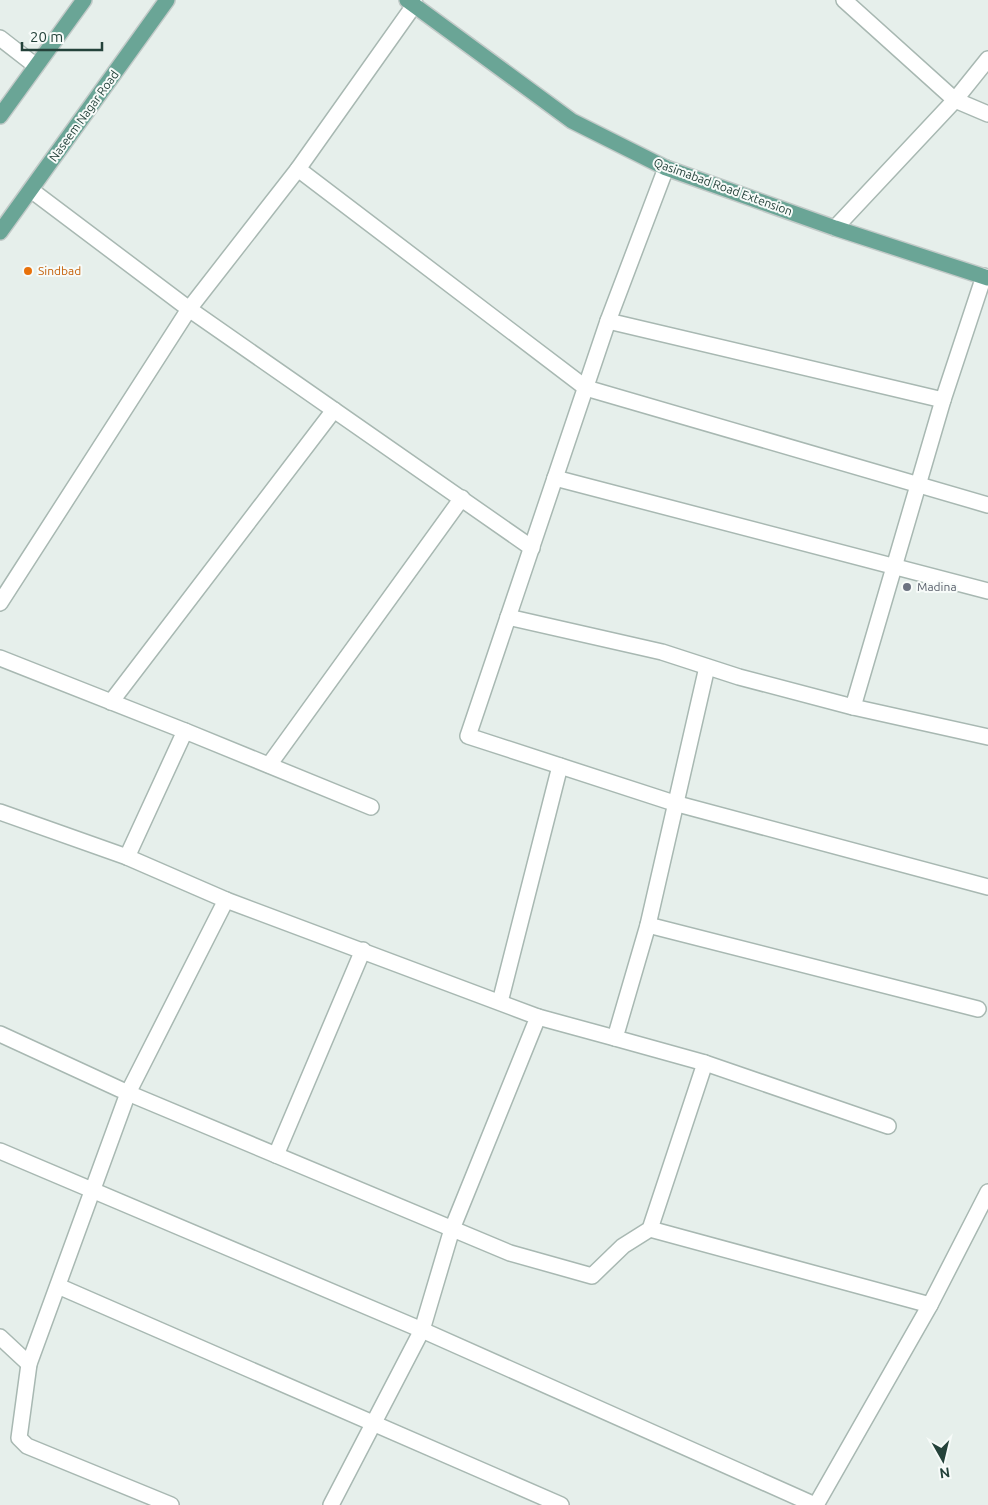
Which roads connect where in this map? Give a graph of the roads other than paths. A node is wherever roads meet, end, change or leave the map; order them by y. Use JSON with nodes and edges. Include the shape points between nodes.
{"nodes":[{"id":1,"x":84,"y":0,"type":"edge"},
{"id":2,"x":167,"y":0,"type":"edge"},
{"id":3,"x":844,"y":0,"type":"edge"},
{"id":4,"x":411,"y":2,"type":"edge"},
{"id":5,"x":0,"y":38,"type":"edge"},
{"id":6,"x":988,"y":59,"type":"edge"},
{"id":7,"x":36,"y":66,"type":"junction"},
{"id":8,"x":955,"y":100,"type":"junction"},
{"id":9,"x":988,"y":114,"type":"edge"},
{"id":10,"x":0,"y":116,"type":"edge"},
{"id":11,"x":666,"y":168,"type":"junction"},
{"id":12,"x":298,"y":169,"type":"junction"},
{"id":13,"x":31,"y":190,"type":"junction"},
{"id":14,"x":835,"y":228,"type":"junction"},
{"id":15,"x":0,"y":232,"type":"edge"},
{"id":16,"x":986,"y":277,"type":"edge"},
{"id":17,"x":189,"y":309,"type":"junction"},
{"id":18,"x":608,"y":321,"type":"junction"},
{"id":19,"x":586,"y":388,"type":"junction"},
{"id":20,"x":943,"y":400,"type":"junction"},
{"id":21,"x":334,"y":410,"type":"junction"},
{"id":22,"x":555,"y":478,"type":"junction"},
{"id":23,"x":919,"y":484,"type":"junction"},
{"id":24,"x":462,"y":498,"type":"junction"},
{"id":25,"x":988,"y":505,"type":"edge"},
{"id":26,"x":532,"y":548,"type":"junction"},
{"id":27,"x":895,"y":567,"type":"junction"},
{"id":28,"x":988,"y":590,"type":"edge"},
{"id":29,"x":0,"y":603,"type":"edge"},
{"id":30,"x":508,"y":617,"type":"junction"},
{"id":31,"x":0,"y":658,"type":"edge"},
{"id":32,"x":707,"y":666,"type":"junction"},
{"id":33,"x":111,"y":702,"type":"junction"},
{"id":34,"x":853,"y":707,"type":"junction"},
{"id":35,"x":185,"y":731,"type":"junction"},
{"id":36,"x":988,"y":737,"type":"edge"},
{"id":37,"x":269,"y":765,"type":"junction"},
{"id":38,"x":560,"y":766,"type":"junction"},
{"id":39,"x":674,"y":803,"type":"junction"},
{"id":40,"x":371,"y":807,"type":"dead end"},
{"id":41,"x":0,"y":812,"type":"edge"},
{"id":42,"x":127,"y":857,"type":"junction"},
{"id":43,"x":988,"y":886,"type":"edge"},
{"id":44,"x":226,"y":900,"type":"junction"},
{"id":45,"x":648,"y":925,"type":"junction"},
{"id":46,"x":363,"y":950,"type":"junction"},
{"id":47,"x":500,"y":1002,"type":"junction"},
{"id":48,"x":978,"y":1009,"type":"dead end"},
{"id":49,"x":538,"y":1017,"type":"junction"},
{"id":50,"x":0,"y":1034,"type":"edge"},
{"id":51,"x":615,"y":1038,"type":"junction"},
{"id":52,"x":704,"y":1063,"type":"junction"},
{"id":53,"x":128,"y":1093,"type":"junction"},
{"id":54,"x":888,"y":1126,"type":"dead end"},
{"id":55,"x":0,"y":1151,"type":"edge"},
{"id":56,"x":276,"y":1156,"type":"junction"},
{"id":57,"x":91,"y":1191,"type":"junction"},
{"id":58,"x":988,"y":1192,"type":"edge"},
{"id":59,"x":452,"y":1229,"type":"junction"},
{"id":60,"x":650,"y":1229,"type":"junction"},
{"id":61,"x":58,"y":1286,"type":"junction"},
{"id":62,"x":930,"y":1305,"type":"junction"},
{"id":63,"x":422,"y":1330,"type":"junction"},
{"id":64,"x":0,"y":1338,"type":"edge"},
{"id":65,"x":29,"y":1364,"type":"junction"},
{"id":66,"x":372,"y":1424,"type":"junction"},
{"id":67,"x":171,"y":1505,"type":"edge"},
{"id":68,"x":331,"y":1505,"type":"edge"},
{"id":69,"x":561,"y":1505,"type":"edge"},
{"id":70,"x":815,"y":1505,"type":"edge"}],
"edges":[{"from":1,"to":7,"type":"main road"},
{"from":2,"to":13,"type":"main road","name":"Naseem Nagar Road"},
{"from":3,"to":8,"type":"street"},
{"from":4,"to":11,"type":"main road","name":"Qasimabad Road Extension","via":[[572,121]]},
{"from":4,"to":12,"type":"street"},
{"from":5,"to":7,"type":"street"},
{"from":6,"to":8,"type":"street"},
{"from":7,"to":10,"type":"main road"},
{"from":8,"to":9,"type":"street"},
{"from":8,"to":14,"type":"street"},
{"from":11,"to":14,"type":"main road","name":"Qasimabad Road Extension"},
{"from":11,"to":18,"type":"street"},
{"from":12,"to":17,"type":"street"},
{"from":12,"to":19,"type":"street"},
{"from":13,"to":15,"type":"main road","name":"Naseem Nagar Road"},
{"from":13,"to":17,"type":"street"},
{"from":14,"to":16,"type":"main road","name":"Qasimabad Road Extension"},
{"from":16,"to":20,"type":"street"},
{"from":17,"to":21,"type":"street"},
{"from":17,"to":29,"type":"street"},
{"from":18,"to":19,"type":"street"},
{"from":18,"to":20,"type":"street"},
{"from":19,"to":22,"type":"street"},
{"from":19,"to":23,"type":"street"},
{"from":20,"to":23,"type":"street"},
{"from":21,"to":24,"type":"street"},
{"from":21,"to":33,"type":"street"},
{"from":22,"to":26,"type":"street"},
{"from":22,"to":27,"type":"street"},
{"from":23,"to":25,"type":"street"},
{"from":23,"to":27,"type":"street"},
{"from":24,"to":26,"type":"street"},
{"from":24,"to":37,"type":"street"},
{"from":26,"to":30,"type":"street"},
{"from":27,"to":28,"type":"street"},
{"from":27,"to":34,"type":"street"},
{"from":30,"to":32,"type":"street","via":[[662,652]]},
{"from":30,"to":38,"type":"street","via":[[468,736]]},
{"from":31,"to":33,"type":"street"},
{"from":32,"to":34,"type":"street"},
{"from":32,"to":39,"type":"street"},
{"from":33,"to":35,"type":"street"},
{"from":34,"to":36,"type":"street"},
{"from":35,"to":37,"type":"street"},
{"from":35,"to":42,"type":"street"},
{"from":37,"to":40,"type":"street"},
{"from":38,"to":39,"type":"street"},
{"from":38,"to":47,"type":"street"},
{"from":39,"to":43,"type":"street"},
{"from":39,"to":45,"type":"street"},
{"from":41,"to":42,"type":"street"},
{"from":42,"to":44,"type":"street"},
{"from":44,"to":46,"type":"street"},
{"from":44,"to":53,"type":"street"},
{"from":45,"to":48,"type":"street"},
{"from":45,"to":51,"type":"street"},
{"from":46,"to":47,"type":"street"},
{"from":46,"to":56,"type":"street"},
{"from":47,"to":49,"type":"street"},
{"from":49,"to":51,"type":"street"},
{"from":49,"to":59,"type":"street"},
{"from":50,"to":53,"type":"street"},
{"from":51,"to":52,"type":"street"},
{"from":52,"to":54,"type":"street"},
{"from":52,"to":60,"type":"street"},
{"from":53,"to":56,"type":"street"},
{"from":53,"to":57,"type":"street"},
{"from":55,"to":57,"type":"street"},
{"from":56,"to":59,"type":"street"},
{"from":57,"to":61,"type":"street"},
{"from":57,"to":63,"type":"street"},
{"from":58,"to":62,"type":"street"},
{"from":59,"to":60,"type":"street","via":[[510,1253],[592,1276],[623,1246]]},
{"from":59,"to":63,"type":"street"},
{"from":60,"to":62,"type":"street"},
{"from":61,"to":65,"type":"street"},
{"from":61,"to":66,"type":"street"},
{"from":62,"to":70,"type":"street"},
{"from":63,"to":66,"type":"street"},
{"from":63,"to":70,"type":"street"},
{"from":64,"to":65,"type":"street"},
{"from":65,"to":67,"type":"street","via":[[19,1438],[27,1446]]},
{"from":66,"to":68,"type":"street"},
{"from":66,"to":69,"type":"street"}]}
